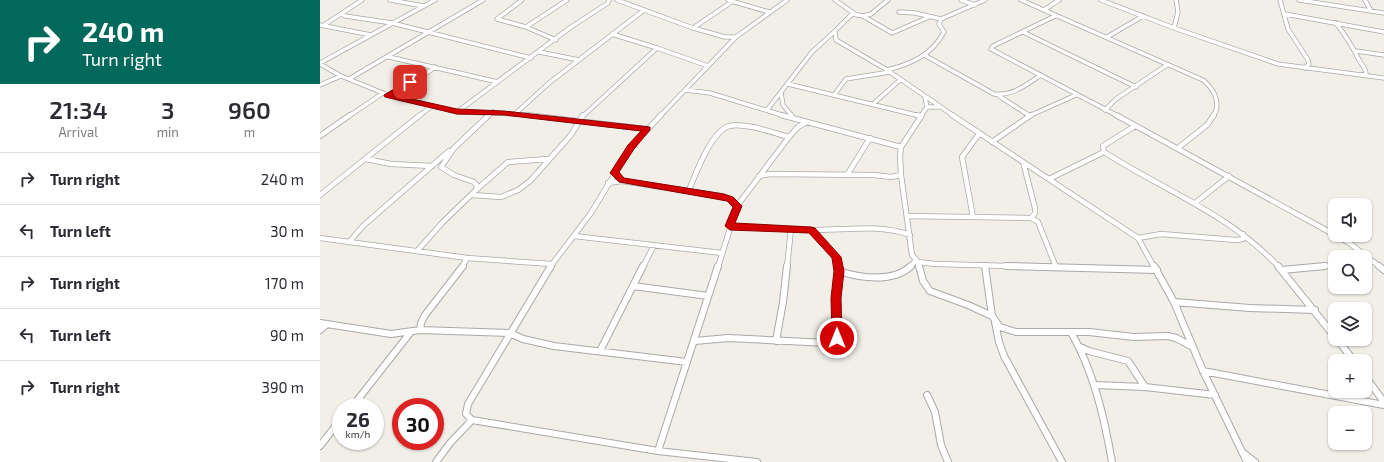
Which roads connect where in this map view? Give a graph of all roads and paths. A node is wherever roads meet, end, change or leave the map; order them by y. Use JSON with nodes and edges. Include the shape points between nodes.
{"nodes":[{"id":1,"x":362,"y":0,"type":"edge"},
{"id":2,"x":390,"y":0,"type":"edge"},
{"id":3,"x":435,"y":0,"type":"edge"},
{"id":4,"x":483,"y":0,"type":"edge"},
{"id":5,"x":522,"y":0,"type":"edge"},
{"id":6,"x":567,"y":0,"type":"edge"},
{"id":7,"x":609,"y":0,"type":"edge"},
{"id":8,"x":617,"y":0,"type":"edge"},
{"id":9,"x":630,"y":0,"type":"edge"},
{"id":10,"x":728,"y":0,"type":"edge"},
{"id":11,"x":787,"y":0,"type":"edge"},
{"id":12,"x":835,"y":0,"type":"edge"},
{"id":13,"x":888,"y":0,"type":"edge"},
{"id":14,"x":961,"y":0,"type":"edge"},
{"id":15,"x":985,"y":0,"type":"edge"},
{"id":16,"x":1021,"y":0,"type":"edge"},
{"id":17,"x":1058,"y":0,"type":"edge"},
{"id":18,"x":1100,"y":0,"type":"edge"},
{"id":19,"x":1176,"y":0,"type":"edge"},
{"id":20,"x":1280,"y":0,"type":"edge"},
{"id":21,"x":1299,"y":0,"type":"edge"},
{"id":22,"x":1318,"y":0,"type":"edge"},
{"id":23,"x":1366,"y":0,"type":"edge"},
{"id":24,"x":733,"y":1,"type":"junction"},
{"id":25,"x":626,"y":3,"type":"junction"},
{"id":26,"x":1322,"y":4,"type":"junction"},
{"id":27,"x":975,"y":5,"type":"junction"},
{"id":28,"x":424,"y":6,"type":"junction"},
{"id":29,"x":644,"y":10,"type":"junction"},
{"id":30,"x":1044,"y":10,"type":"junction"},
{"id":31,"x":1371,"y":11,"type":"junction"},
{"id":32,"x":343,"y":12,"type":"junction"},
{"id":33,"x":769,"y":12,"type":"junction"},
{"id":34,"x":899,"y":12,"type":"dead end"},
{"id":35,"x":1384,"y":13,"type":"edge"},
{"id":36,"x":855,"y":14,"type":"junction"},
{"id":37,"x":1285,"y":14,"type":"junction"},
{"id":38,"x":863,"y":16,"type":"junction"},
{"id":39,"x":1056,"y":16,"type":"junction"},
{"id":40,"x":1143,"y":16,"type":"junction"},
{"id":41,"x":929,"y":17,"type":"junction"},
{"id":42,"x":941,"y":19,"type":"junction"},
{"id":43,"x":392,"y":23,"type":"junction"},
{"id":44,"x":1336,"y":23,"type":"junction"},
{"id":45,"x":322,"y":25,"type":"edge"},
{"id":46,"x":526,"y":27,"type":"junction"},
{"id":47,"x":693,"y":28,"type":"junction"},
{"id":48,"x":1174,"y":28,"type":"junction"},
{"id":49,"x":835,"y":31,"type":"junction"},
{"id":50,"x":428,"y":32,"type":"junction"},
{"id":51,"x":1023,"y":32,"type":"junction"},
{"id":52,"x":1384,"y":32,"type":"edge"},
{"id":53,"x":612,"y":34,"type":"junction"},
{"id":54,"x":371,"y":35,"type":"junction"},
{"id":55,"x":725,"y":37,"type":"junction"},
{"id":56,"x":736,"y":37,"type":"junction"},
{"id":57,"x":1107,"y":37,"type":"junction"},
{"id":58,"x":556,"y":40,"type":"junction"},
{"id":59,"x":826,"y":40,"type":"junction"},
{"id":60,"x":836,"y":40,"type":"junction"},
{"id":61,"x":731,"y":44,"type":"junction"},
{"id":62,"x":657,"y":48,"type":"junction"},
{"id":63,"x":1356,"y":51,"type":"junction"},
{"id":64,"x":539,"y":52,"type":"junction"},
{"id":65,"x":1384,"y":55,"type":"edge"},
{"id":66,"x":926,"y":56,"type":"junction"},
{"id":67,"x":389,"y":57,"type":"junction"},
{"id":68,"x":531,"y":58,"type":"junction"},
{"id":69,"x":579,"y":60,"type":"junction"},
{"id":70,"x":320,"y":64,"type":"edge"},
{"id":71,"x":1168,"y":65,"type":"junction"},
{"id":72,"x":708,"y":66,"type":"junction"},
{"id":73,"x":435,"y":67,"type":"junction"},
{"id":74,"x":1305,"y":68,"type":"junction"},
{"id":75,"x":889,"y":71,"type":"junction"},
{"id":76,"x":1041,"y":75,"type":"junction"},
{"id":77,"x":1361,"y":75,"type":"junction"},
{"id":78,"x":341,"y":76,"type":"junction"},
{"id":79,"x":1384,"y":78,"type":"edge"},
{"id":80,"x":349,"y":79,"type":"junction"},
{"id":81,"x":900,"y":80,"type":"junction"},
{"id":82,"x":498,"y":82,"type":"junction"},
{"id":83,"x":788,"y":84,"type":"junction"},
{"id":84,"x":320,"y":85,"type":"edge"},
{"id":85,"x":1136,"y":87,"type":"junction"},
{"id":86,"x":685,"y":90,"type":"junction"},
{"id":87,"x":383,"y":93,"type":"junction"},
{"id":88,"x":781,"y":93,"type":"junction"},
{"id":89,"x":834,"y":94,"type":"junction"},
{"id":90,"x":388,"y":95,"type":"junction"},
{"id":91,"x":1076,"y":95,"type":"junction"},
{"id":92,"x":999,"y":96,"type":"junction"},
{"id":93,"x":925,"y":97,"type":"junction"},
{"id":94,"x":872,"y":104,"type":"junction"},
{"id":95,"x":432,"y":106,"type":"junction"},
{"id":96,"x":927,"y":107,"type":"junction"},
{"id":97,"x":941,"y":107,"type":"junction"},
{"id":98,"x":767,"y":110,"type":"junction"},
{"id":99,"x":1105,"y":110,"type":"junction"},
{"id":100,"x":457,"y":112,"type":"junction"},
{"id":101,"x":493,"y":112,"type":"junction"},
{"id":102,"x":515,"y":114,"type":"junction"},
{"id":103,"x":920,"y":116,"type":"junction"},
{"id":104,"x":1030,"y":116,"type":"junction"},
{"id":105,"x":792,"y":117,"type":"junction"},
{"id":106,"x":797,"y":119,"type":"junction"},
{"id":107,"x":578,"y":122,"type":"junction"},
{"id":108,"x":807,"y":122,"type":"junction"},
{"id":109,"x":1135,"y":126,"type":"junction"},
{"id":110,"x":798,"y":127,"type":"junction"},
{"id":111,"x":647,"y":129,"type":"junction"},
{"id":112,"x":979,"y":134,"type":"junction"},
{"id":113,"x":320,"y":136,"type":"edge"},
{"id":114,"x":789,"y":137,"type":"junction"},
{"id":115,"x":870,"y":138,"type":"junction"},
{"id":116,"x":992,"y":142,"type":"junction"},
{"id":117,"x":901,"y":147,"type":"junction"},
{"id":118,"x":454,"y":148,"type":"junction"},
{"id":119,"x":1178,"y":148,"type":"junction"},
{"id":120,"x":1104,"y":152,"type":"junction"},
{"id":121,"x":366,"y":159,"type":"junction"},
{"id":122,"x":548,"y":159,"type":"junction"},
{"id":123,"x":1024,"y":162,"type":"junction"},
{"id":124,"x":432,"y":166,"type":"junction"},
{"id":125,"x":441,"y":167,"type":"junction"},
{"id":126,"x":766,"y":168,"type":"junction"},
{"id":127,"x":615,"y":173,"type":"junction"},
{"id":128,"x":770,"y":174,"type":"junction"},
{"id":129,"x":847,"y":175,"type":"junction"},
{"id":130,"x":901,"y":175,"type":"junction"},
{"id":131,"x":759,"y":176,"type":"junction"},
{"id":132,"x":1229,"y":176,"type":"junction"},
{"id":133,"x":1049,"y":179,"type":"junction"},
{"id":134,"x":622,"y":180,"type":"junction"},
{"id":135,"x":608,"y":183,"type":"junction"},
{"id":136,"x":476,"y":190,"type":"junction"},
{"id":137,"x":689,"y":190,"type":"junction"},
{"id":138,"x":320,"y":194,"type":"edge"},
{"id":139,"x":472,"y":195,"type":"junction"},
{"id":140,"x":1194,"y":203,"type":"junction"},
{"id":141,"x":737,"y":206,"type":"junction"},
{"id":142,"x":907,"y":216,"type":"junction"},
{"id":143,"x":973,"y":217,"type":"junction"},
{"id":144,"x":1031,"y":218,"type":"junction"},
{"id":145,"x":730,"y":226,"type":"junction"},
{"id":146,"x":791,"y":229,"type":"junction"},
{"id":147,"x":811,"y":230,"type":"junction"},
{"id":148,"x":1328,"y":231,"type":"edge"},
{"id":149,"x":1242,"y":233,"type":"junction"},
{"id":150,"x":910,"y":235,"type":"junction"},
{"id":151,"x":574,"y":236,"type":"junction"},
{"id":152,"x":320,"y":238,"type":"edge"},
{"id":153,"x":1138,"y":238,"type":"junction"},
{"id":154,"x":349,"y":242,"type":"junction"},
{"id":155,"x":1348,"y":242,"type":"edge"},
{"id":156,"x":654,"y":245,"type":"junction"},
{"id":157,"x":418,"y":250,"type":"junction"},
{"id":158,"x":722,"y":253,"type":"junction"},
{"id":159,"x":467,"y":258,"type":"junction"},
{"id":160,"x":917,"y":261,"type":"junction"},
{"id":161,"x":1374,"y":262,"type":"joint"},
{"id":162,"x":552,"y":264,"type":"junction"},
{"id":163,"x":985,"y":265,"type":"junction"},
{"id":164,"x":1328,"y":266,"type":"edge"},
{"id":165,"x":1056,"y":267,"type":"junction"},
{"id":166,"x":1157,"y":270,"type":"junction"},
{"id":167,"x":1282,"y":270,"type":"junction"},
{"id":168,"x":1384,"y":270,"type":"edge"},
{"id":169,"x":839,"y":271,"type":"junction"},
{"id":170,"x":633,"y":286,"type":"junction"},
{"id":171,"x":708,"y":296,"type":"junction"},
{"id":172,"x":1174,"y":302,"type":"junction"},
{"id":173,"x":1315,"y":310,"type":"junction"},
{"id":174,"x":994,"y":319,"type":"junction"},
{"id":175,"x":320,"y":323,"type":"edge"},
{"id":176,"x":327,"y":324,"type":"junction"},
{"id":177,"x":1328,"y":328,"type":"edge"},
{"id":178,"x":320,"y":330,"type":"edge"},
{"id":179,"x":420,"y":330,"type":"junction"},
{"id":180,"x":1006,"y":330,"type":"junction"},
{"id":181,"x":410,"y":332,"type":"junction"},
{"id":182,"x":1071,"y":332,"type":"junction"},
{"id":183,"x":510,"y":333,"type":"junction"},
{"id":184,"x":998,"y":335,"type":"junction"},
{"id":185,"x":695,"y":341,"type":"junction"},
{"id":186,"x":776,"y":341,"type":"junction"},
{"id":187,"x":1191,"y":346,"type":"junction"},
{"id":188,"x":1342,"y":346,"type":"edge"},
{"id":189,"x":1080,"y":347,"type":"junction"},
{"id":190,"x":600,"y":351,"type":"junction"},
{"id":191,"x":1349,"y":354,"type":"edge"},
{"id":192,"x":687,"y":362,"type":"junction"},
{"id":193,"x":1203,"y":370,"type":"junction"},
{"id":194,"x":1095,"y":385,"type":"junction"},
{"id":195,"x":1372,"y":386,"type":"edge"},
{"id":196,"x":1145,"y":387,"type":"junction"},
{"id":197,"x":927,"y":394,"type":"dead end"},
{"id":198,"x":1214,"y":395,"type":"junction"},
{"id":199,"x":359,"y":398,"type":"edge"},
{"id":200,"x":1384,"y":402,"type":"edge"},
{"id":201,"x":1384,"y":405,"type":"edge"},
{"id":202,"x":472,"y":420,"type":"junction"},
{"id":203,"x":332,"y":431,"type":"edge"},
{"id":204,"x":320,"y":446,"type":"edge"},
{"id":205,"x":658,"y":451,"type":"junction"},
{"id":206,"x":1243,"y":452,"type":"junction"},
{"id":207,"x":436,"y":462,"type":"edge"},
{"id":208,"x":757,"y":462,"type":"edge"},
{"id":209,"x":948,"y":462,"type":"edge"},
{"id":210,"x":1062,"y":462,"type":"edge"},
{"id":211,"x":1112,"y":462,"type":"edge"},
{"id":212,"x":1247,"y":462,"type":"edge"},
{"id":213,"x":1255,"y":462,"type":"edge"}],
"edges":[{"from":1,"to":32,"type":"street"},
{"from":2,"to":28,"type":"street"},
{"from":3,"to":28,"type":"street"},
{"from":4,"to":50,"type":"street"},
{"from":5,"to":46,"type":"street","via":[[497,19]]},
{"from":6,"to":46,"type":"street"},
{"from":7,"to":58,"type":"street"},
{"from":8,"to":25,"type":"street"},
{"from":9,"to":25,"type":"street"},
{"from":10,"to":24,"type":"street"},
{"from":11,"to":33,"type":"street"},
{"from":12,"to":36,"type":"street"},
{"from":13,"to":38,"type":"street","via":[[871,14]]},
{"from":14,"to":27,"type":"street"},
{"from":15,"to":27,"type":"street"},
{"from":16,"to":30,"type":"street"},
{"from":17,"to":30,"type":"street"},
{"from":18,"to":40,"type":"street"},
{"from":19,"to":48,"type":"street","via":[[1178,12]]},
{"from":20,"to":37,"type":"street"},
{"from":21,"to":26,"type":"street"},
{"from":22,"to":26,"type":"street"},
{"from":23,"to":31,"type":"street"},
{"from":24,"to":33,"type":"street"},
{"from":24,"to":47,"type":"street"},
{"from":25,"to":29,"type":"street"},
{"from":26,"to":31,"type":"street"},
{"from":27,"to":42,"type":"street"},
{"from":28,"to":43,"type":"street"},
{"from":29,"to":47,"type":"street"},
{"from":29,"to":53,"type":"street"},
{"from":30,"to":39,"type":"street"},
{"from":31,"to":35,"type":"street"},
{"from":32,"to":43,"type":"street","via":[[343,16]]},
{"from":32,"to":45,"type":"street"},
{"from":33,"to":56,"type":"street"},
{"from":34,"to":41,"type":"street"},
{"from":36,"to":38,"type":"street"},
{"from":36,"to":49,"type":"street"},
{"from":37,"to":44,"type":"street"},
{"from":37,"to":74,"type":"street","via":[[1288,29],[1308,60],[1309,64]]},
{"from":38,"to":41,"type":"street","via":[[892,33]]},
{"from":39,"to":51,"type":"street"},
{"from":39,"to":57,"type":"street"},
{"from":40,"to":48,"type":"street"},
{"from":40,"to":57,"type":"street"},
{"from":41,"to":42,"type":"street"},
{"from":42,"to":66,"type":"street","via":[[939,24],[944,30],[942,39]]},
{"from":43,"to":50,"type":"street"},
{"from":43,"to":54,"type":"street"},
{"from":44,"to":52,"type":"street"},
{"from":44,"to":63,"type":"street"},
{"from":45,"to":54,"type":"street"},
{"from":46,"to":58,"type":"street"},
{"from":47,"to":55,"type":"street"},
{"from":48,"to":74,"type":"street","via":[[1278,64]]},
{"from":49,"to":59,"type":"street"},
{"from":49,"to":60,"type":"street"},
{"from":50,"to":67,"type":"street"},
{"from":50,"to":68,"type":"street"},
{"from":51,"to":76,"type":"street","via":[[991,49]]},
{"from":51,"to":85,"type":"street"},
{"from":53,"to":62,"type":"street"},
{"from":53,"to":69,"type":"street"},
{"from":54,"to":70,"type":"street"},
{"from":55,"to":56,"type":"street"},
{"from":55,"to":61,"type":"street"},
{"from":56,"to":61,"type":"street"},
{"from":57,"to":71,"type":"street"},
{"from":58,"to":64,"type":"street"},
{"from":59,"to":60,"type":"street"},
{"from":59,"to":83,"type":"street","via":[[812,52]]},
{"from":60,"to":75,"type":"street"},
{"from":61,"to":72,"type":"street"},
{"from":62,"to":72,"type":"street"},
{"from":62,"to":107,"type":"street"},
{"from":63,"to":65,"type":"street"},
{"from":63,"to":77,"type":"street","via":[[1366,70],[1366,74]]},
{"from":64,"to":68,"type":"street"},
{"from":64,"to":69,"type":"street"},
{"from":66,"to":75,"type":"street"},
{"from":66,"to":92,"type":"street"},
{"from":67,"to":73,"type":"street"},
{"from":67,"to":80,"type":"street"},
{"from":68,"to":82,"type":"street"},
{"from":69,"to":102,"type":"street"},
{"from":70,"to":78,"type":"street"},
{"from":71,"to":85,"type":"street"},
{"from":71,"to":119,"type":"street","via":[[1208,83],[1214,90],[1216,100],[1216,112],[1207,125]]},
{"from":72,"to":86,"type":"street"},
{"from":73,"to":82,"type":"street"},
{"from":73,"to":90,"type":"street"},
{"from":74,"to":77,"type":"street"},
{"from":75,"to":81,"type":"street"},
{"from":75,"to":89,"type":"street","via":[[846,79]]},
{"from":76,"to":91,"type":"street"},
{"from":76,"to":92,"type":"street","via":[[1013,93]]},
{"from":77,"to":79,"type":"street"},
{"from":78,"to":80,"type":"street"},
{"from":78,"to":84,"type":"street"},
{"from":80,"to":87,"type":"street"},
{"from":81,"to":93,"type":"street"},
{"from":81,"to":94,"type":"street"},
{"from":82,"to":100,"type":"street"},
{"from":83,"to":88,"type":"street"},
{"from":83,"to":89,"type":"street"},
{"from":85,"to":99,"type":"street","via":[[1116,99]]},
{"from":86,"to":98,"type":"street","via":[[710,93]]},
{"from":86,"to":111,"type":"street"},
{"from":87,"to":90,"type":"street"},
{"from":87,"to":113,"type":"street"},
{"from":88,"to":98,"type":"street"},
{"from":88,"to":105,"type":"street","via":[[784,105]]},
{"from":89,"to":94,"type":"street"},
{"from":90,"to":95,"type":"street"},
{"from":91,"to":99,"type":"street"},
{"from":91,"to":104,"type":"street"},
{"from":92,"to":104,"type":"street"},
{"from":93,"to":96,"type":"street"},
{"from":93,"to":97,"type":"street"},
{"from":94,"to":103,"type":"street"},
{"from":95,"to":100,"type":"street"},
{"from":95,"to":121,"type":"street"},
{"from":96,"to":97,"type":"street"},
{"from":96,"to":103,"type":"street"},
{"from":97,"to":112,"type":"street"},
{"from":98,"to":105,"type":"street"},
{"from":99,"to":109,"type":"street"},
{"from":100,"to":101,"type":"street"},
{"from":101,"to":102,"type":"street"},
{"from":101,"to":118,"type":"street"},
{"from":102,"to":107,"type":"street"},
{"from":103,"to":117,"type":"street"},
{"from":104,"to":116,"type":"street"},
{"from":105,"to":106,"type":"street"},
{"from":106,"to":108,"type":"street"},
{"from":106,"to":110,"type":"street"},
{"from":107,"to":111,"type":"street"},
{"from":107,"to":122,"type":"street","via":[[575,131]]},
{"from":108,"to":110,"type":"street"},
{"from":108,"to":115,"type":"street"},
{"from":109,"to":119,"type":"street"},
{"from":109,"to":120,"type":"street","via":[[1103,146]]},
{"from":110,"to":114,"type":"street"},
{"from":111,"to":127,"type":"street","via":[[631,147]]},
{"from":112,"to":116,"type":"street"},
{"from":112,"to":143,"type":"street","via":[[962,157]]},
{"from":114,"to":126,"type":"street"},
{"from":114,"to":137,"type":"street","via":[[763,130],[732,126],[723,128],[712,142]]},
{"from":115,"to":117,"type":"street"},
{"from":115,"to":129,"type":"street"},
{"from":116,"to":123,"type":"street"},
{"from":117,"to":130,"type":"street"},
{"from":118,"to":124,"type":"street"},
{"from":118,"to":125,"type":"street"},
{"from":119,"to":132,"type":"street"},
{"from":120,"to":133,"type":"street"},
{"from":120,"to":140,"type":"street"},
{"from":121,"to":124,"type":"street","via":[[391,164]]},
{"from":121,"to":138,"type":"street"},
{"from":122,"to":136,"type":"street","via":[[537,162],[508,162]]},
{"from":122,"to":139,"type":"street","via":[[526,183],[509,195]]},
{"from":123,"to":133,"type":"street"},
{"from":123,"to":144,"type":"street","via":[[1035,208]]},
{"from":124,"to":125,"type":"street"},
{"from":124,"to":154,"type":"street","via":[[364,225]]},
{"from":125,"to":136,"type":"street","via":[[474,182]]},
{"from":126,"to":128,"type":"street"},
{"from":126,"to":131,"type":"street"},
{"from":127,"to":134,"type":"street"},
{"from":127,"to":135,"type":"street"},
{"from":128,"to":129,"type":"street"},
{"from":128,"to":131,"type":"street"},
{"from":129,"to":130,"type":"street"},
{"from":130,"to":142,"type":"street"},
{"from":131,"to":141,"type":"street"},
{"from":132,"to":140,"type":"street"},
{"from":132,"to":148,"type":"street"},
{"from":133,"to":153,"type":"street"},
{"from":134,"to":135,"type":"street"},
{"from":134,"to":137,"type":"street"},
{"from":135,"to":151,"type":"street"},
{"from":136,"to":139,"type":"street"},
{"from":137,"to":141,"type":"street","via":[[730,199]]},
{"from":139,"to":157,"type":"street"},
{"from":140,"to":149,"type":"street"},
{"from":141,"to":145,"type":"street"},
{"from":142,"to":143,"type":"street"},
{"from":142,"to":150,"type":"street"},
{"from":143,"to":144,"type":"street"},
{"from":144,"to":165,"type":"street","via":[[1038,222]]},
{"from":145,"to":146,"type":"street"},
{"from":145,"to":158,"type":"street"},
{"from":146,"to":147,"type":"street"},
{"from":146,"to":186,"type":"street"},
{"from":147,"to":150,"type":"street","via":[[888,230],[902,231]]},
{"from":147,"to":169,"type":"street","via":[[836,257]]},
{"from":149,"to":153,"type":"street","via":[[1243,239],[1236,240],[1161,234]]},
{"from":149,"to":167,"type":"street"},
{"from":150,"to":160,"type":"street","via":[[912,255]]},
{"from":151,"to":156,"type":"street"},
{"from":151,"to":162,"type":"street"},
{"from":152,"to":154,"type":"street"},
{"from":153,"to":166,"type":"street"},
{"from":154,"to":157,"type":"street"},
{"from":155,"to":161,"type":"street"},
{"from":156,"to":158,"type":"street"},
{"from":156,"to":170,"type":"street"},
{"from":157,"to":159,"type":"street"},
{"from":158,"to":171,"type":"street"},
{"from":159,"to":162,"type":"street"},
{"from":159,"to":179,"type":"street","via":[[449,286],[422,317]]},
{"from":160,"to":163,"type":"street"},
{"from":160,"to":169,"type":"street","via":[[906,270],[882,277],[850,275]]},
{"from":160,"to":174,"type":"street","via":[[923,281],[930,291],[968,305]]},
{"from":161,"to":168,"type":"street"},
{"from":162,"to":183,"type":"street"},
{"from":163,"to":165,"type":"street"},
{"from":163,"to":174,"type":"street"},
{"from":164,"to":167,"type":"street"},
{"from":165,"to":166,"type":"street"},
{"from":166,"to":172,"type":"street"},
{"from":167,"to":173,"type":"street"},
{"from":169,"to":186,"type":"street","via":[[835,341]]},
{"from":170,"to":171,"type":"street"},
{"from":170,"to":190,"type":"street"},
{"from":171,"to":185,"type":"street"},
{"from":172,"to":173,"type":"street"},
{"from":172,"to":187,"type":"street"},
{"from":173,"to":177,"type":"street"},
{"from":174,"to":180,"type":"street"},
{"from":174,"to":184,"type":"street"},
{"from":175,"to":176,"type":"street"},
{"from":176,"to":178,"type":"street"},
{"from":176,"to":181,"type":"street","via":[[384,334]]},
{"from":179,"to":181,"type":"street"},
{"from":179,"to":183,"type":"street"},
{"from":180,"to":182,"type":"street"},
{"from":180,"to":184,"type":"street"},
{"from":181,"to":199,"type":"street"},
{"from":182,"to":187,"type":"street","via":[[1105,332],[1134,337],[1168,336]]},
{"from":182,"to":189,"type":"street"},
{"from":183,"to":190,"type":"street","via":[[523,339],[554,346]]},
{"from":183,"to":202,"type":"street","via":[[468,404],[466,414]]},
{"from":184,"to":210,"type":"street","via":[[1004,356]]},
{"from":185,"to":186,"type":"street","via":[[728,338]]},
{"from":185,"to":192,"type":"street"},
{"from":187,"to":193,"type":"street"},
{"from":188,"to":191,"type":"street"},
{"from":189,"to":194,"type":"street"},
{"from":189,"to":196,"type":"street","via":[[1128,361]]},
{"from":190,"to":192,"type":"street"},
{"from":192,"to":205,"type":"street"},
{"from":193,"to":198,"type":"street"},
{"from":193,"to":201,"type":"street"},
{"from":194,"to":196,"type":"street"},
{"from":194,"to":211,"type":"street","via":[[1107,429]]},
{"from":195,"to":200,"type":"street"},
{"from":196,"to":198,"type":"street"},
{"from":197,"to":209,"type":"street","via":[[935,412],[941,445]]},
{"from":198,"to":206,"type":"street"},
{"from":202,"to":205,"type":"street"},
{"from":202,"to":207,"type":"street"},
{"from":203,"to":204,"type":"street"},
{"from":205,"to":208,"type":"street"},
{"from":206,"to":212,"type":"street"},
{"from":206,"to":213,"type":"street"}]}
